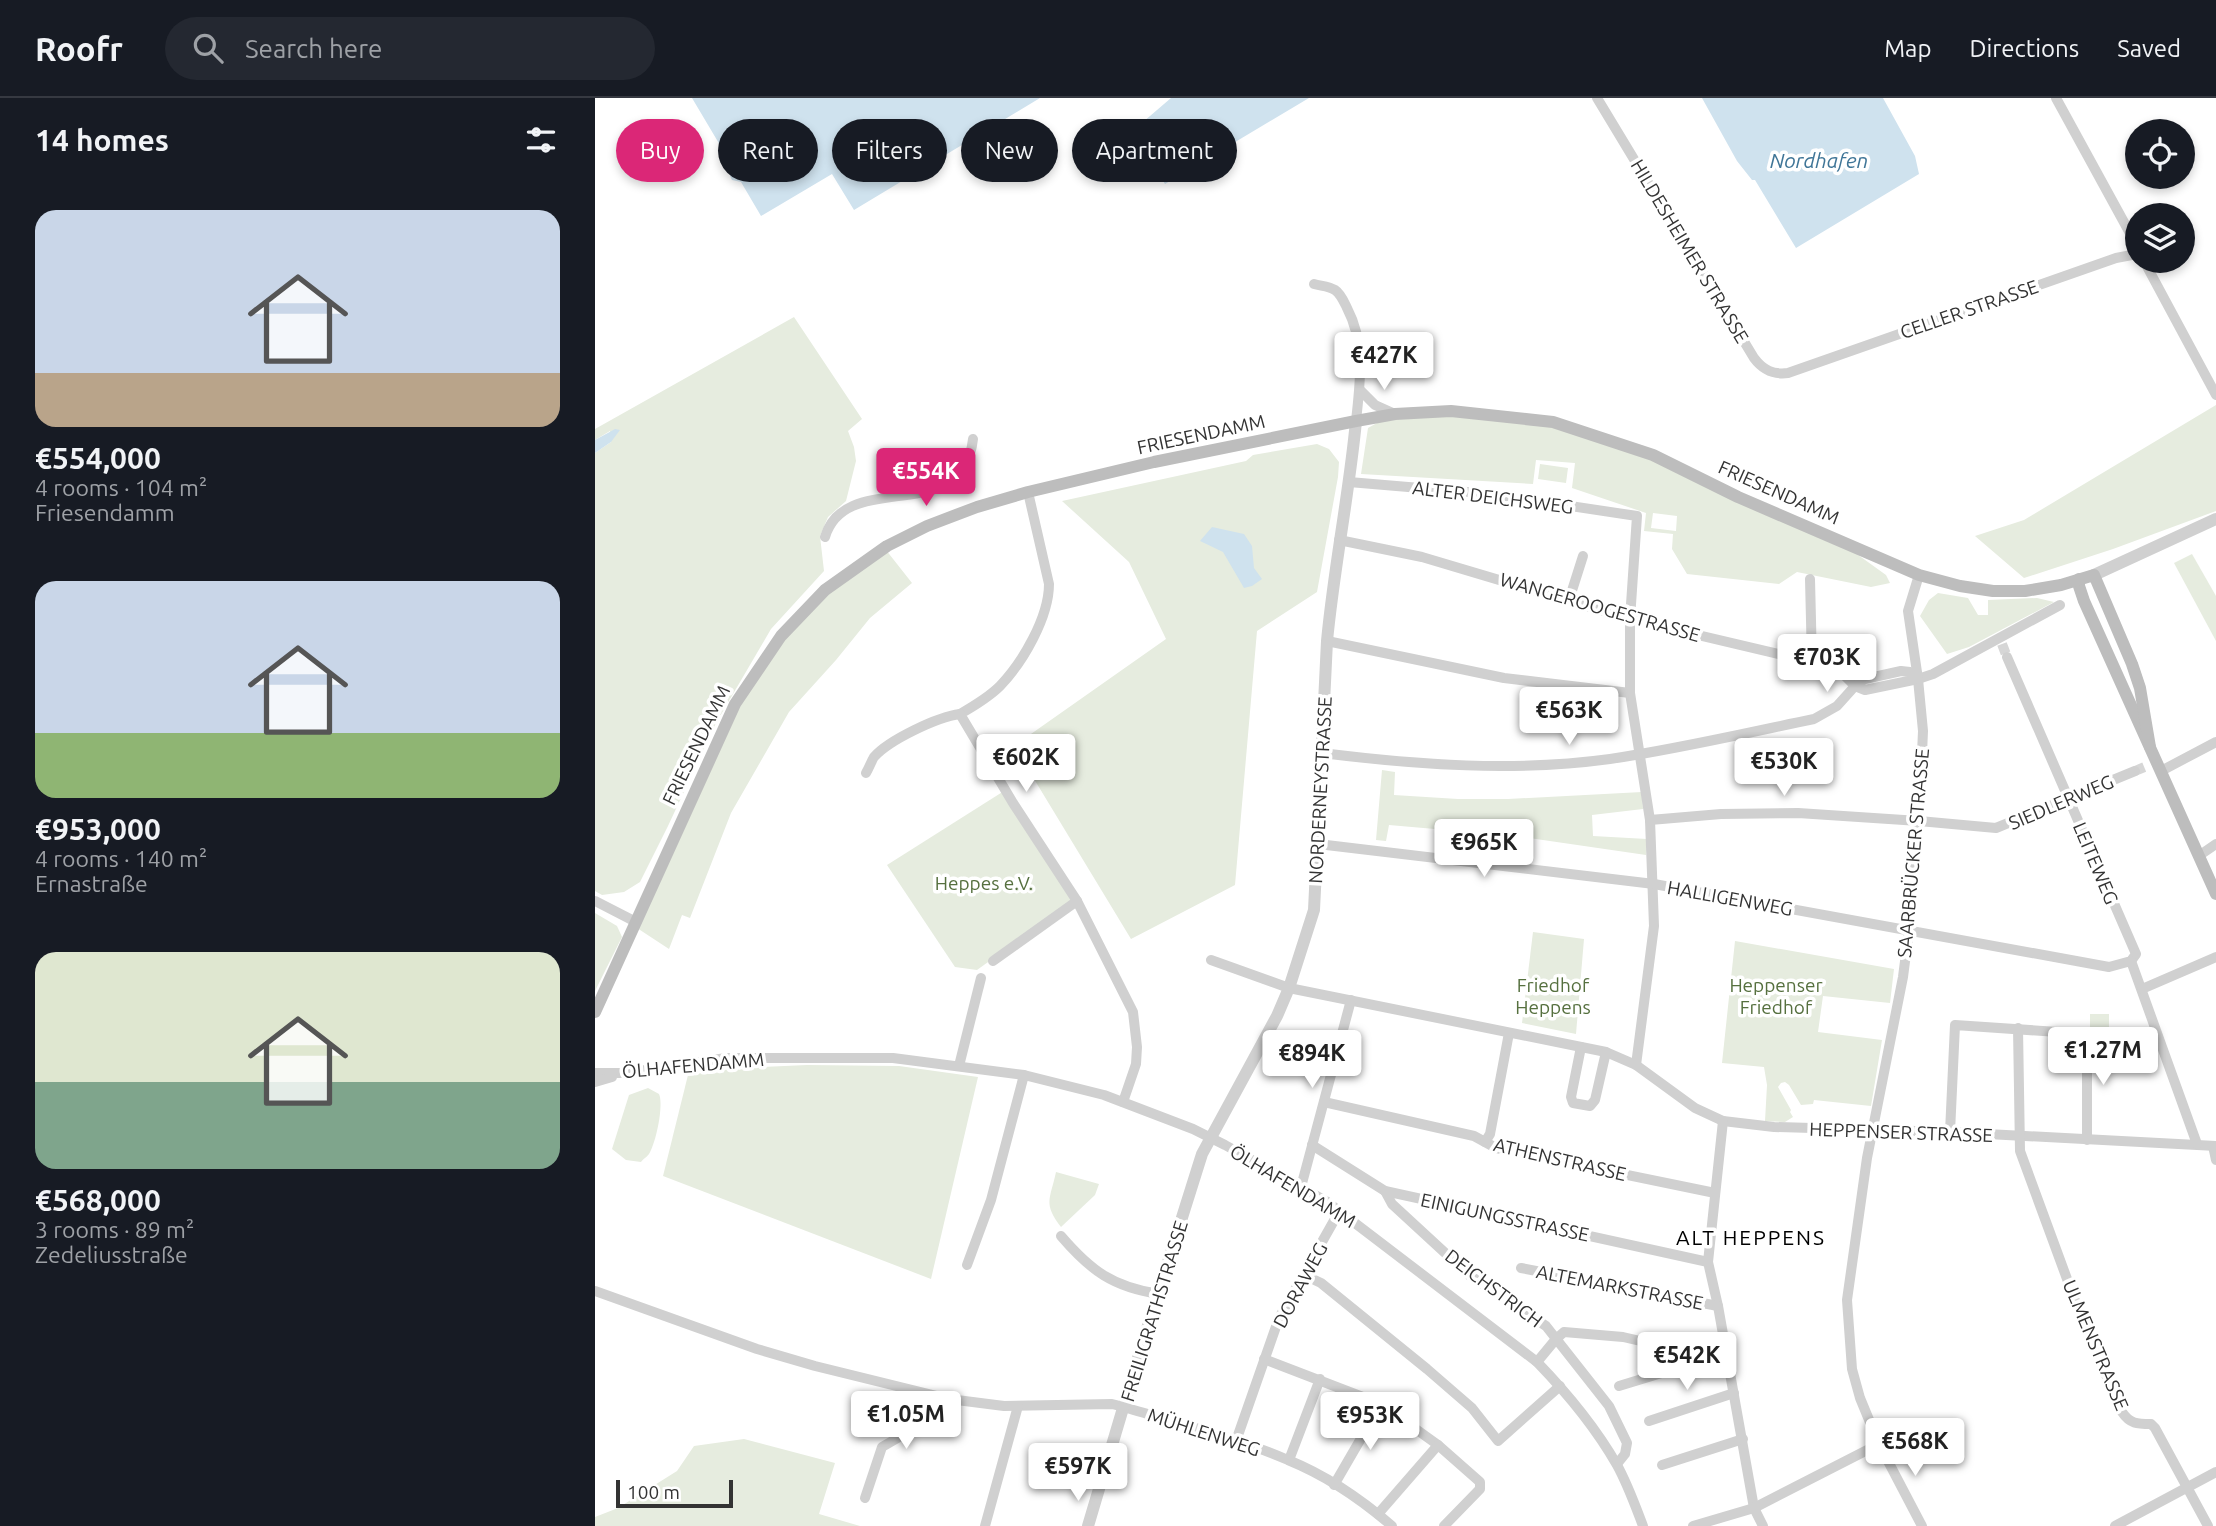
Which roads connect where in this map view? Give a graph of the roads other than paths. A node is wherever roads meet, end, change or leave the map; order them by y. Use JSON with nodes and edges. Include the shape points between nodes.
{"nodes":[{"id":1,"x":1597,"y":98,"type":"edge"},
{"id":2,"x":2056,"y":98,"type":"edge"},
{"id":3,"x":2125,"y":224,"type":"edge"},
{"id":4,"x":2125,"y":256,"type":"edge"},
{"id":5,"x":2150,"y":273,"type":"edge"},
{"id":6,"x":1314,"y":284,"type":"dead end"},
{"id":7,"x":1802,"y":368,"type":"joint"},
{"id":8,"x":1360,"y":390,"type":"junction"},
{"id":9,"x":2216,"y":395,"type":"edge"},
{"id":10,"x":1395,"y":414,"type":"junction"},
{"id":11,"x":1356,"y":421,"type":"junction"},
{"id":12,"x":972,"y":439,"type":"dead end"},
{"id":13,"x":1349,"y":482,"type":"junction"},
{"id":14,"x":1028,"y":492,"type":"junction"},
{"id":15,"x":2216,"y":519,"type":"edge"},
{"id":16,"x":825,"y":537,"type":"dead end"},
{"id":17,"x":1339,"y":540,"type":"junction"},
{"id":18,"x":1583,"y":556,"type":"dead end"},
{"id":19,"x":1919,"y":575,"type":"junction"},
{"id":20,"x":2094,"y":575,"type":"junction"},
{"id":21,"x":1810,"y":579,"type":"dead end"},
{"id":22,"x":2079,"y":579,"type":"junction"},
{"id":23,"x":2061,"y":585,"type":"junction"},
{"id":24,"x":2081,"y":595,"type":"junction"},
{"id":25,"x":1569,"y":600,"type":"junction"},
{"id":26,"x":2060,"y":605,"type":"dead end"},
{"id":27,"x":1630,"y":619,"type":"junction"},
{"id":28,"x":1327,"y":641,"type":"junction"},
{"id":29,"x":2007,"y":657,"type":"tunnel mouth"},
{"id":30,"x":1812,"y":662,"type":"junction"},
{"id":31,"x":1918,"y":679,"type":"junction"},
{"id":32,"x":1855,"y":686,"type":"junction"},
{"id":33,"x":1630,"y":693,"type":"junction"},
{"id":34,"x":960,"y":715,"type":"junction"},
{"id":35,"x":2216,"y":742,"type":"edge"},
{"id":36,"x":2150,"y":747,"type":"junction"},
{"id":37,"x":1322,"y":753,"type":"junction"},
{"id":38,"x":1640,"y":754,"type":"junction"},
{"id":39,"x":2155,"y":766,"type":"junction"},
{"id":40,"x":2135,"y":771,"type":"tunnel mouth"},
{"id":41,"x":866,"y":773,"type":"dead end"},
{"id":42,"x":2068,"y":798,"type":"junction"},
{"id":43,"x":1650,"y":820,"type":"junction"},
{"id":44,"x":1919,"y":821,"type":"junction"},
{"id":45,"x":1318,"y":844,"type":"junction"},
{"id":46,"x":2216,"y":844,"type":"edge"},
{"id":47,"x":2200,"y":855,"type":"junction"},
{"id":48,"x":1654,"y":884,"type":"junction"},
{"id":49,"x":2216,"y":894,"type":"edge"},
{"id":50,"x":595,"y":901,"type":"edge"},
{"id":51,"x":1077,"y":901,"type":"junction"},
{"id":52,"x":636,"y":922,"type":"junction"},
{"id":53,"x":1909,"y":930,"type":"junction"},
{"id":54,"x":2216,"y":957,"type":"edge"},
{"id":55,"x":2133,"y":958,"type":"junction"},
{"id":56,"x":1211,"y":960,"type":"dead end"},
{"id":57,"x":993,"y":961,"type":"dead end"},
{"id":58,"x":981,"y":978,"type":"dead end"},
{"id":59,"x":1289,"y":988,"type":"junction"},
{"id":60,"x":2142,"y":989,"type":"junction"},
{"id":61,"x":1351,"y":1000,"type":"junction"},
{"id":62,"x":595,"y":1012,"type":"edge"},
{"id":63,"x":2018,"y":1028,"type":"junction"},
{"id":64,"x":1509,"y":1033,"type":"junction"},
{"id":65,"x":1581,"y":1047,"type":"junction"},
{"id":66,"x":1606,"y":1052,"type":"junction"},
{"id":67,"x":1636,"y":1065,"type":"junction"},
{"id":68,"x":959,"y":1066,"type":"junction"},
{"id":69,"x":595,"y":1073,"type":"edge"},
{"id":70,"x":626,"y":1073,"type":"junction"},
{"id":71,"x":1024,"y":1075,"type":"junction"},
{"id":72,"x":595,"y":1082,"type":"edge"},
{"id":73,"x":1123,"y":1102,"type":"junction"},
{"id":74,"x":1324,"y":1102,"type":"junction"},
{"id":75,"x":1723,"y":1121,"type":"junction"},
{"id":76,"x":1874,"y":1130,"type":"junction"},
{"id":77,"x":1950,"y":1132,"type":"junction"},
{"id":78,"x":2021,"y":1137,"type":"junction"},
{"id":79,"x":1210,"y":1138,"type":"junction"},
{"id":80,"x":2087,"y":1140,"type":"junction"},
{"id":81,"x":1485,"y":1142,"type":"junction"},
{"id":82,"x":2197,"y":1144,"type":"junction"},
{"id":83,"x":1312,"y":1145,"type":"junction"},
{"id":84,"x":2214,"y":1146,"type":"edge"},
{"id":85,"x":2216,"y":1160,"type":"edge"},
{"id":86,"x":1301,"y":1187,"type":"junction"},
{"id":87,"x":1385,"y":1191,"type":"junction"},
{"id":88,"x":1715,"y":1193,"type":"junction"},
{"id":89,"x":1340,"y":1210,"type":"junction"},
{"id":90,"x":1061,"y":1236,"type":"dead end"},
{"id":91,"x":1708,"y":1262,"type":"junction"},
{"id":92,"x":967,"y":1265,"type":"dead end"},
{"id":93,"x":1521,"y":1268,"type":"dead end"},
{"id":94,"x":1304,"y":1275,"type":"junction"},
{"id":95,"x":595,"y":1291,"type":"edge"},
{"id":96,"x":1159,"y":1294,"type":"junction"},
{"id":97,"x":1718,"y":1306,"type":"junction"},
{"id":98,"x":1556,"y":1339,"type":"junction"},
{"id":99,"x":1727,"y":1353,"type":"junction"},
{"id":100,"x":1710,"y":1357,"type":"junction"},
{"id":101,"x":1264,"y":1359,"type":"junction"},
{"id":102,"x":1537,"y":1362,"type":"junction"},
{"id":103,"x":1320,"y":1379,"type":"junction"},
{"id":104,"x":1560,"y":1386,"type":"junction"},
{"id":105,"x":1619,"y":1386,"type":"dead end"},
{"id":106,"x":913,"y":1391,"type":"junction"},
{"id":107,"x":1734,"y":1393,"type":"junction"},
{"id":108,"x":1381,"y":1404,"type":"junction"},
{"id":109,"x":1018,"y":1406,"type":"junction"},
{"id":110,"x":1124,"y":1407,"type":"junction"},
{"id":111,"x":1649,"y":1420,"type":"dead end"},
{"id":112,"x":1743,"y":1438,"type":"junction"},
{"id":113,"x":1236,"y":1441,"type":"junction"},
{"id":114,"x":1879,"y":1444,"type":"junction"},
{"id":115,"x":1438,"y":1445,"type":"junction"},
{"id":116,"x":1289,"y":1460,"type":"junction"},
{"id":117,"x":1617,"y":1464,"type":"junction"},
{"id":118,"x":1663,"y":1465,"type":"dead end"},
{"id":119,"x":2216,"y":1472,"type":"edge"},
{"id":120,"x":1334,"y":1485,"type":"junction"},
{"id":121,"x":2187,"y":1488,"type":"junction"},
{"id":122,"x":865,"y":1498,"type":"dead end"},
{"id":123,"x":1754,"y":1508,"type":"junction"},
{"id":124,"x":1378,"y":1514,"type":"junction"},
{"id":125,"x":985,"y":1526,"type":"edge"},
{"id":126,"x":1088,"y":1526,"type":"edge"},
{"id":127,"x":1392,"y":1526,"type":"edge"},
{"id":128,"x":1444,"y":1526,"type":"edge"},
{"id":129,"x":1643,"y":1526,"type":"edge"},
{"id":130,"x":1693,"y":1526,"type":"edge"},
{"id":131,"x":1763,"y":1526,"type":"edge"},
{"id":132,"x":1922,"y":1526,"type":"edge"},
{"id":133,"x":2115,"y":1526,"type":"edge"},
{"id":134,"x":2208,"y":1526,"type":"edge"}],
"edges":[{"from":1,"to":7,"type":"street","name":"HILDESHEIMER STRASSE","via":[[1758,363],[1780,374]]},
{"from":2,"to":3,"type":"street"},
{"from":4,"to":7,"type":"street","name":"CELLER STRASSE"},
{"from":5,"to":9,"type":"street"},
{"from":6,"to":8,"type":"street","via":[[1335,290],[1350,313],[1360,350]]},
{"from":8,"to":10,"type":"street","via":[[1375,405]]},
{"from":8,"to":11,"type":"street"},
{"from":10,"to":11,"type":"main road","name":"FRIESENDAMM"},
{"from":10,"to":19,"type":"main road","name":"FRIESENDAMM","via":[[1451,411],[1553,422],[1653,456]]},
{"from":11,"to":13,"type":"street","name":"NORDERNEYSTRASSE"},
{"from":11,"to":14,"type":"main road","name":"FRIESENDAMM"},
{"from":12,"to":16,"type":"street","via":[[967,460],[944,484],[925,493],[853,505],[832,521]]},
{"from":13,"to":17,"type":"street","name":"NORDERNEYSTRASSE"},
{"from":13,"to":27,"type":"street","name":"ALTER DEICHSWEG","via":[[1491,494],[1637,516]]},
{"from":14,"to":34,"type":"street","via":[[1049,584],[1046,611],[1008,676]]},
{"from":14,"to":52,"type":"main road","name":"FRIESENDAMM","via":[[951,516],[898,540],[825,590],[781,636],[735,704]]},
{"from":15,"to":20,"type":"street"},
{"from":17,"to":25,"type":"street","name":"WANGEROOGESTRASSE","via":[[1422,557]]},
{"from":17,"to":28,"type":"street","name":"NORDERNEYSTRASSE"},
{"from":18,"to":25,"type":"street"},
{"from":19,"to":23,"type":"main road","name":"FRIESENDAMM","via":[[1993,591]]},
{"from":19,"to":31,"type":"street","name":"SAARBRÜCKER STRASSE","via":[[1909,611]]},
{"from":20,"to":22,"type":"main road","name":"FRIESENDAMM"},
{"from":20,"to":36,"type":"main road","via":[[2140,688]]},
{"from":21,"to":30,"type":"street"},
{"from":22,"to":23,"type":"main road","name":"FRIESENDAMM"},
{"from":22,"to":24,"type":"main road"},
{"from":23,"to":24,"type":"main road","via":[[2073,587]]},
{"from":24,"to":36,"type":"main road"},
{"from":25,"to":27,"type":"street","name":"WANGEROOGESTRASSE"},
{"from":26,"to":31,"type":"street","via":[[2001,641]]},
{"from":27,"to":30,"type":"street","name":"WANGEROOGESTRASSE"},
{"from":27,"to":33,"type":"street"},
{"from":28,"to":33,"type":"street","via":[[1504,678]]},
{"from":28,"to":37,"type":"street","name":"NORDERNEYSTRASSE"},
{"from":29,"to":42,"type":"street","name":"LEITEWEG"},
{"from":30,"to":32,"type":"street","name":"WANGEROOGESTRASSE","via":[[1845,675]]},
{"from":31,"to":32,"type":"street","via":[[1901,671],[1865,679]]},
{"from":31,"to":44,"type":"street","name":"SAARBRÜCKER STRASSE","via":[[1923,731]]},
{"from":32,"to":38,"type":"street","via":[[1837,706],[1814,719]]},
{"from":33,"to":38,"type":"street"},
{"from":34,"to":41,"type":"street","via":[[907,734],[876,755]]},
{"from":34,"to":51,"type":"street"},
{"from":35,"to":39,"type":"street"},
{"from":36,"to":39,"type":"main road"},
{"from":37,"to":38,"type":"street","via":[[1460,765]]},
{"from":37,"to":45,"type":"street","name":"NORDERNEYSTRASSE"},
{"from":38,"to":43,"type":"street"},
{"from":39,"to":47,"type":"main road"},
{"from":40,"to":42,"type":"street","name":"SIEDLERWEG"},
{"from":42,"to":44,"type":"street","name":"SIEDLERWEG","via":[[1996,828]]},
{"from":42,"to":55,"type":"street","name":"LEITEWEG"},
{"from":43,"to":44,"type":"street","name":"SIEDLERWEG","via":[[1798,813]]},
{"from":43,"to":48,"type":"street"},
{"from":44,"to":53,"type":"street","name":"SAARBRÜCKER STRASSE"},
{"from":45,"to":48,"type":"street","name":"HALLIGENWEG"},
{"from":45,"to":59,"type":"street","name":"NORDERNEYSTRASSE","via":[[1314,910]]},
{"from":46,"to":47,"type":"street"},
{"from":47,"to":49,"type":"main road"},
{"from":48,"to":53,"type":"street","name":"HALLIGENWEG"},
{"from":48,"to":67,"type":"street","via":[[1654,926]]},
{"from":50,"to":52,"type":"street"},
{"from":51,"to":57,"type":"street"},
{"from":51,"to":73,"type":"street","via":[[1133,1012],[1136,1064]]},
{"from":52,"to":62,"type":"main road","name":"FRIESENDAMM"},
{"from":53,"to":55,"type":"street","name":"HALLIGENWEG","via":[[2109,967]]},
{"from":53,"to":76,"type":"street","name":"SAARBRÜCKER STRASSE"},
{"from":54,"to":60,"type":"street"},
{"from":55,"to":60,"type":"street","name":"LEITEWEG"},
{"from":56,"to":59,"type":"street","name":"HEPPENSER STRASSE"},
{"from":58,"to":68,"type":"street"},
{"from":59,"to":61,"type":"street","name":"HEPPENSER STRASSE"},
{"from":59,"to":79,"type":"street","name":"NORDERNEYSTRASSE"},
{"from":60,"to":82,"type":"street","name":"LEITEWEG"},
{"from":61,"to":64,"type":"street","name":"HEPPENSER STRASSE"},
{"from":61,"to":74,"type":"street"},
{"from":63,"to":77,"type":"street","via":[[1955,1025]]},
{"from":63,"to":78,"type":"street"},
{"from":63,"to":80,"type":"street","via":[[2087,1034]]},
{"from":64,"to":65,"type":"street","name":"HEPPENSER STRASSE"},
{"from":64,"to":81,"type":"street"},
{"from":65,"to":66,"type":"street","name":"HEPPENSER STRASSE"},
{"from":65,"to":66,"type":"street","via":[[1573,1103],[1590,1106],[1595,1100]]},
{"from":66,"to":67,"type":"street","name":"HEPPENSER STRASSE"},
{"from":67,"to":75,"type":"street","name":"HEPPENSER STRASSE","via":[[1695,1108]]},
{"from":68,"to":70,"type":"street","name":"ÖLHAFENDAMM","via":[[893,1058],[726,1058]]},
{"from":68,"to":71,"type":"street","name":"ÖLHAFENDAMM"},
{"from":69,"to":70,"type":"street","name":"ÖLHAFENDAMM"},
{"from":70,"to":72,"type":"street"},
{"from":71,"to":73,"type":"street","name":"ÖLHAFENDAMM"},
{"from":71,"to":92,"type":"street","via":[[991,1200]]},
{"from":73,"to":79,"type":"street","name":"ÖLHAFENDAMM"},
{"from":74,"to":81,"type":"street","name":"ATHENSTRASSE"},
{"from":74,"to":83,"type":"street"},
{"from":75,"to":76,"type":"street","name":"HEPPENSER STRASSE"},
{"from":75,"to":88,"type":"street"},
{"from":76,"to":77,"type":"street","name":"HEPPENSER STRASSE"},
{"from":76,"to":114,"type":"street","name":"SAARBRÜCKER STRASSE","via":[[1847,1300],[1852,1369]]},
{"from":77,"to":78,"type":"street","name":"HEPPENSER STRASSE"},
{"from":78,"to":80,"type":"street","name":"HEPPENSER STRASSE"},
{"from":78,"to":121,"type":"street","name":"ULMENSTRASSE","via":[[2020,1151],[2081,1317],[2122,1412],[2134,1424],[2155,1428]]},
{"from":79,"to":86,"type":"street","name":"ÖLHAFENDAMM"},
{"from":79,"to":96,"type":"street","name":"FREILIGRATHSTRASSE"},
{"from":80,"to":82,"type":"street","name":"HEPPENSER STRASSE"},
{"from":81,"to":88,"type":"street","name":"ATHENSTRASSE"},
{"from":82,"to":84,"type":"street","name":"HEPPENSER STRASSE"},
{"from":83,"to":86,"type":"street"},
{"from":83,"to":87,"type":"street","name":"EINIGUNGSSTRASSE"},
{"from":84,"to":85,"type":"street"},
{"from":86,"to":89,"type":"street","name":"ÖLHAFENDAMM"},
{"from":87,"to":91,"type":"street","name":"EINIGUNGSSTRASSE"},
{"from":87,"to":98,"type":"street","name":"DEICHSTRICH","via":[[1392,1204],[1469,1275],[1546,1326]]},
{"from":88,"to":91,"type":"street"},
{"from":89,"to":94,"type":"street","name":"DORAWEG"},
{"from":89,"to":102,"type":"street","name":"ÖLHAFENDAMM"},
{"from":90,"to":96,"type":"street","via":[[1083,1262],[1114,1283]]},
{"from":91,"to":97,"type":"street"},
{"from":93,"to":97,"type":"street","name":"ALTEMARKSTRASSE"},
{"from":94,"to":101,"type":"street","name":"DORAWEG","via":[[1279,1318]]},
{"from":94,"to":104,"type":"street","via":[[1321,1283],[1427,1369],[1472,1408],[1499,1441]]},
{"from":95,"to":106,"type":"street","name":"MÜHLENWEG","via":[[757,1349]]},
{"from":96,"to":110,"type":"street","name":"FREILIGRATHSTRASSE"},
{"from":97,"to":99,"type":"street"},
{"from":98,"to":100,"type":"street","via":[[1564,1332],[1623,1337]]},
{"from":98,"to":102,"type":"street"},
{"from":98,"to":117,"type":"street","name":"DEICHSTRICH","via":[[1609,1406],[1627,1443]]},
{"from":99,"to":100,"type":"street"},
{"from":99,"to":107,"type":"street"},
{"from":100,"to":105,"type":"street"},
{"from":101,"to":103,"type":"street"},
{"from":101,"to":113,"type":"street","name":"DORAWEG"},
{"from":102,"to":104,"type":"street","name":"ÖLHAFENDAMM"},
{"from":103,"to":108,"type":"street"},
{"from":103,"to":116,"type":"street"},
{"from":104,"to":117,"type":"street","name":"ÖLHAFENDAMM"},
{"from":106,"to":109,"type":"street","name":"MÜHLENWEG","via":[[974,1404]]},
{"from":106,"to":122,"type":"street","via":[[901,1436],[882,1447]]},
{"from":107,"to":111,"type":"street"},
{"from":107,"to":112,"type":"street"},
{"from":108,"to":115,"type":"street"},
{"from":108,"to":120,"type":"street"},
{"from":109,"to":110,"type":"street","name":"MÜHLENWEG"},
{"from":109,"to":125,"type":"street"},
{"from":110,"to":113,"type":"street","name":"MÜHLENWEG"},
{"from":110,"to":126,"type":"street","name":"FREILIGRATHSTRASSE"},
{"from":112,"to":118,"type":"street"},
{"from":112,"to":123,"type":"street"},
{"from":113,"to":116,"type":"street","name":"MÜHLENWEG"},
{"from":114,"to":123,"type":"street"},
{"from":114,"to":132,"type":"street","name":"SAARBRÜCKER STRASSE"},
{"from":115,"to":124,"type":"street"},
{"from":115,"to":128,"type":"street","via":[[1480,1482],[1480,1489]]},
{"from":116,"to":120,"type":"street","name":"MÜHLENWEG"},
{"from":117,"to":129,"type":"street","name":"ÖLHAFENDAMM"},
{"from":119,"to":121,"type":"street"},
{"from":120,"to":124,"type":"street","name":"MÜHLENWEG"},
{"from":121,"to":133,"type":"street"},
{"from":121,"to":134,"type":"street","name":"ULMENSTRASSE"},
{"from":123,"to":130,"type":"street"},
{"from":123,"to":131,"type":"street"},
{"from":124,"to":127,"type":"street","name":"MÜHLENWEG"}]}
